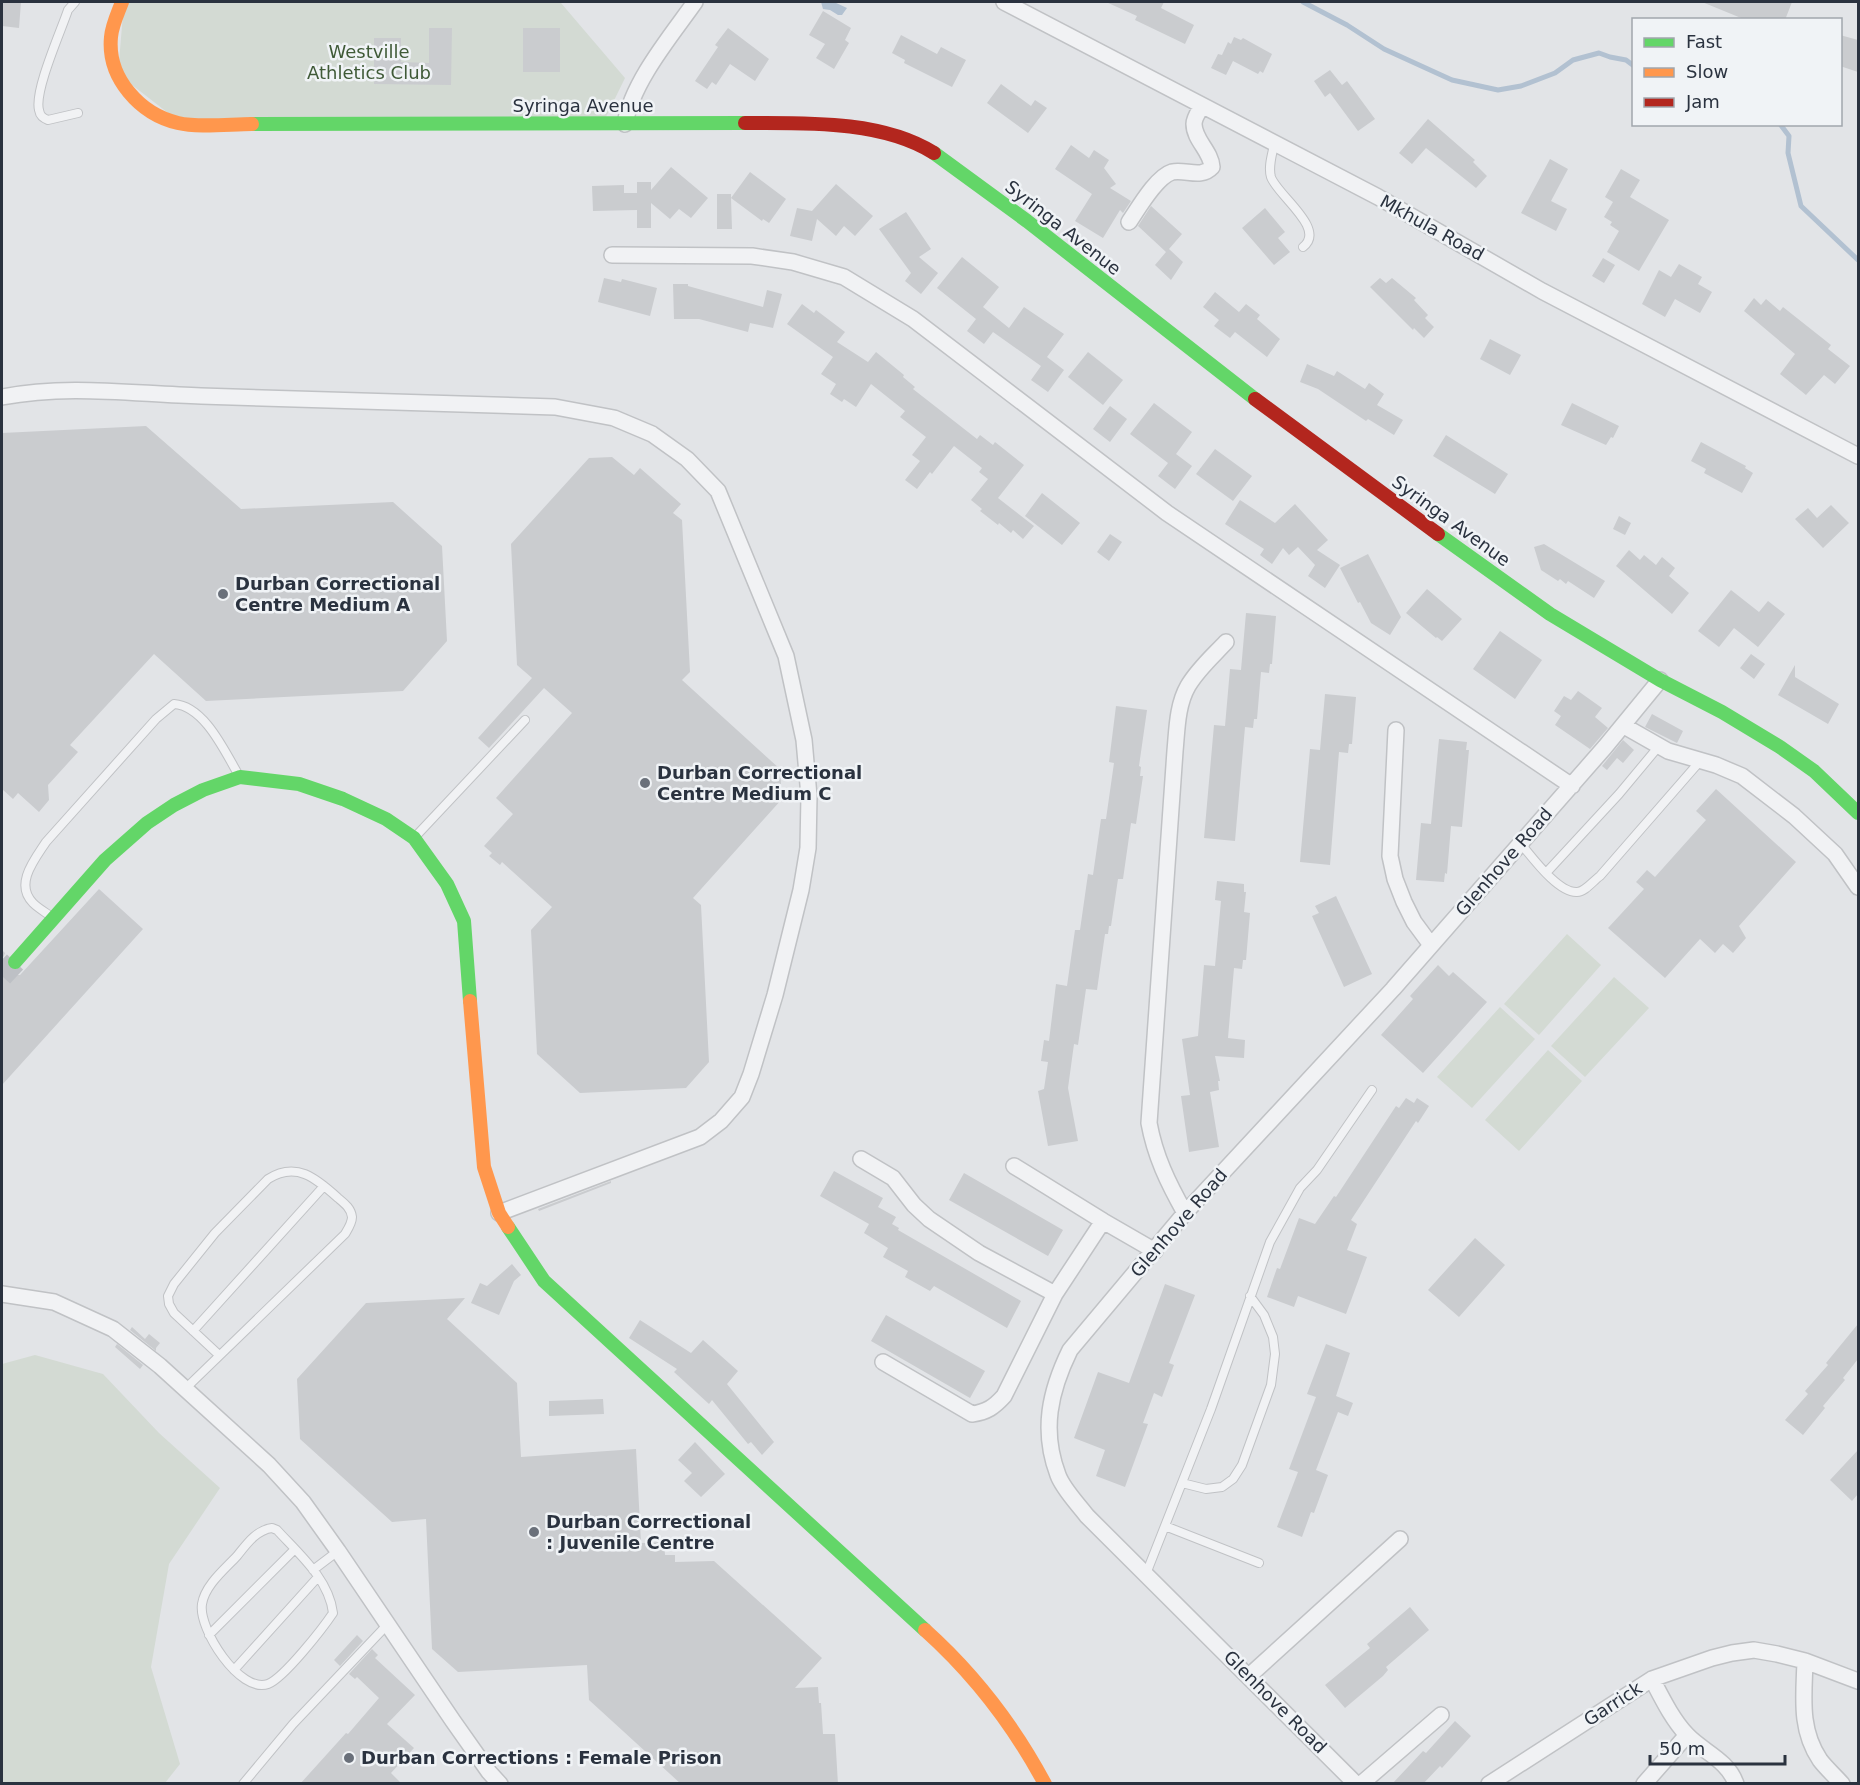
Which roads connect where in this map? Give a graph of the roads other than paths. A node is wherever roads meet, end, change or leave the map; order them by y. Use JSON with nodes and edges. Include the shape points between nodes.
{"nodes":[{"id":1,"x":75,"y":2,"type":"edge"},
{"id":2,"x":122,"y":2,"type":"edge"},
{"id":3,"x":695,"y":2,"type":"edge"},
{"id":4,"x":1004,"y":2,"type":"edge"},
{"id":5,"x":1202,"y":106,"type":"junction"},
{"id":6,"x":78,"y":113,"type":"dead end"},
{"id":7,"x":625,"y":124,"type":"junction"},
{"id":8,"x":1274,"y":145,"type":"junction"},
{"id":9,"x":1130,"y":222,"type":"dead end"},
{"id":10,"x":1303,"y":247,"type":"dead end"},
{"id":11,"x":612,"y":255,"type":"dead end"},
{"id":12,"x":2,"y":397,"type":"edge"},
{"id":13,"x":1858,"y":456,"type":"edge"},
{"id":14,"x":1226,"y":642,"type":"dead end"},
{"id":15,"x":1660,"y":680,"type":"junction"},
{"id":16,"x":525,"y":720,"type":"dead end"},
{"id":17,"x":1624,"y":726,"type":"junction"},
{"id":18,"x":1396,"y":730,"type":"dead end"},
{"id":19,"x":1659,"y":746,"type":"junction"},
{"id":20,"x":1701,"y":760,"type":"junction"},
{"id":21,"x":240,"y":777,"type":"junction"},
{"id":22,"x":1572,"y":786,"type":"junction"},
{"id":23,"x":1858,"y":813,"type":"edge"},
{"id":24,"x":414,"y":838,"type":"junction"},
{"id":25,"x":1521,"y":844,"type":"junction"},
{"id":26,"x":1546,"y":873,"type":"junction"},
{"id":27,"x":1858,"y":887,"type":"edge"},
{"id":28,"x":54,"y":918,"type":"junction"},
{"id":29,"x":1431,"y":945,"type":"junction"},
{"id":30,"x":15,"y":962,"type":"tunnel mouth"},
{"id":31,"x":1372,"y":1090,"type":"dead end"},
{"id":32,"x":861,"y":1159,"type":"dead end"},
{"id":33,"x":1014,"y":1166,"type":"dead end"},
{"id":34,"x":324,"y":1186,"type":"junction"},
{"id":35,"x":499,"y":1213,"type":"junction"},
{"id":36,"x":1185,"y":1213,"type":"junction"},
{"id":37,"x":1103,"y":1221,"type":"junction"},
{"id":38,"x":1155,"y":1251,"type":"junction"},
{"id":39,"x":1055,"y":1293,"type":"junction"},
{"id":40,"x":2,"y":1294,"type":"edge"},
{"id":41,"x":1250,"y":1296,"type":"junction"},
{"id":42,"x":193,"y":1331,"type":"junction"},
{"id":43,"x":219,"y":1355,"type":"junction"},
{"id":44,"x":883,"y":1362,"type":"dead end"},
{"id":45,"x":185,"y":1389,"type":"junction"},
{"id":46,"x":1182,"y":1483,"type":"junction"},
{"id":47,"x":1165,"y":1526,"type":"junction"},
{"id":48,"x":1400,"y":1539,"type":"dead end"},
{"id":49,"x":295,"y":1549,"type":"junction"},
{"id":50,"x":338,"y":1551,"type":"junction"},
{"id":51,"x":1259,"y":1563,"type":"dead end"},
{"id":52,"x":313,"y":1570,"type":"junction"},
{"id":53,"x":1146,"y":1575,"type":"junction"},
{"id":54,"x":318,"y":1577,"type":"junction"},
{"id":55,"x":387,"y":1624,"type":"junction"},
{"id":56,"x":209,"y":1635,"type":"junction"},
{"id":57,"x":1805,"y":1661,"type":"junction"},
{"id":58,"x":234,"y":1670,"type":"junction"},
{"id":59,"x":1249,"y":1676,"type":"junction"},
{"id":60,"x":1652,"y":1679,"type":"junction"},
{"id":61,"x":1858,"y":1682,"type":"edge"},
{"id":62,"x":1441,"y":1715,"type":"dead end"},
{"id":63,"x":1687,"y":1735,"type":"junction"},
{"id":64,"x":243,"y":1784,"type":"edge"},
{"id":65,"x":500,"y":1784,"type":"edge"},
{"id":66,"x":1045,"y":1784,"type":"edge"},
{"id":67,"x":1356,"y":1784,"type":"edge"},
{"id":68,"x":1361,"y":1784,"type":"edge"},
{"id":69,"x":1489,"y":1784,"type":"edge"},
{"id":70,"x":1644,"y":1784,"type":"edge"},
{"id":71,"x":1736,"y":1784,"type":"edge"},
{"id":72,"x":1842,"y":1784,"type":"edge"}],
"edges":[{"from":1,"to":6,"type":"lane","via":[[68,10],[45,73],[38,109],[48,120]]},
{"from":2,"to":7,"type":"street","name":"Syringa Avenue","via":[[112,29],[117,74],[142,106],[160,118],[181,124]]},
{"from":3,"to":7,"type":"street","via":[[635,90]]},
{"from":4,"to":5,"type":"street","name":"Mkhula Road"},
{"from":5,"to":8,"type":"street","name":"Mkhula Road"},
{"from":5,"to":9,"type":"street","via":[[1194,124],[1212,166],[1202,174],[1172,172],[1163,176]]},
{"from":7,"to":15,"type":"street","name":"Syringa Avenue","via":[[844,126],[893,135],[923,146],[1405,511],[1550,614]]},
{"from":8,"to":10,"type":"lane","via":[[1270,176],[1307,225],[1310,239]]},
{"from":8,"to":13,"type":"street","name":"Mkhula Road"},
{"from":11,"to":22,"type":"street","via":[[752,256],[793,262],[844,277],[913,319],[1167,513]]},
{"from":12,"to":35,"type":"street","via":[[33,391],[98,390],[555,407],[614,418],[652,434],[687,459],[718,491],[786,656],[804,740],[807,774],[808,848],[801,890],[759,1051],[742,1097],[700,1137]]},
{"from":14,"to":36,"type":"street","via":[[1187,687],[1180,709],[1174,763],[1149,1123],[1166,1181]]},
{"from":15,"to":17,"type":"street","name":"Glenhove Road"},
{"from":15,"to":23,"type":"street","name":"Syringa Avenue","via":[[1780,747],[1814,771]]},
{"from":16,"to":24,"type":"lane"},
{"from":17,"to":19,"type":"street"},
{"from":17,"to":22,"type":"street","name":"Glenhove Road"},
{"from":18,"to":29,"type":"street","via":[[1390,856],[1404,902]]},
{"from":19,"to":20,"type":"street"},
{"from":19,"to":26,"type":"lane"},
{"from":20,"to":26,"type":"lane","via":[[1583,891],[1570,891]]},
{"from":20,"to":27,"type":"street","via":[[1742,776],[1794,816],[1835,854]]},
{"from":21,"to":24,"type":"street","via":[[299,784],[343,799],[386,819]]},
{"from":21,"to":28,"type":"street","via":[[203,790],[147,823],[105,860]]},
{"from":21,"to":28,"type":"lane","via":[[196,713],[185,705],[174,704],[46,842],[32,864],[26,876],[26,893]]},
{"from":22,"to":25,"type":"street","name":"Glenhove Road"},
{"from":24,"to":35,"type":"street","via":[[447,884],[464,921],[484,1167]]},
{"from":25,"to":26,"type":"lane"},
{"from":25,"to":29,"type":"street","name":"Glenhove Road"},
{"from":28,"to":30,"type":"street"},
{"from":29,"to":36,"type":"street","name":"Glenhove Road"},
{"from":31,"to":41,"type":"lane","via":[[1288,1208],[1270,1242]]},
{"from":32,"to":39,"type":"street","via":[[893,1178],[929,1219],[979,1253]]},
{"from":33,"to":37,"type":"street"},
{"from":34,"to":42,"type":"lane"},
{"from":34,"to":42,"type":"lane","via":[[298,1172],[277,1173],[215,1233],[168,1296],[174,1313]]},
{"from":34,"to":43,"type":"lane","via":[[352,1216],[345,1234]]},
{"from":35,"to":66,"type":"street","via":[[544,1281],[973,1678],[1008,1721]]},
{"from":36,"to":38,"type":"street","name":"Glenhove Road"},
{"from":37,"to":38,"type":"street"},
{"from":37,"to":39,"type":"street"},
{"from":38,"to":53,"type":"street","name":"Glenhove Road","via":[[1070,1350],[1050,1403],[1048,1434],[1058,1476],[1087,1516]]},
{"from":39,"to":44,"type":"street","via":[[1004,1396],[985,1413],[972,1414]]},
{"from":40,"to":45,"type":"street","via":[[54,1302],[113,1329]]},
{"from":41,"to":46,"type":"lane"},
{"from":41,"to":46,"type":"lane","via":[[1264,1315],[1275,1354],[1271,1384],[1242,1465],[1222,1487],[1206,1489]]},
{"from":42,"to":43,"type":"lane"},
{"from":43,"to":45,"type":"lane"},
{"from":45,"to":50,"type":"street","via":[[269,1465],[303,1502]]},
{"from":46,"to":47,"type":"lane"},
{"from":47,"to":51,"type":"lane"},
{"from":47,"to":53,"type":"lane"},
{"from":48,"to":59,"type":"street"},
{"from":49,"to":52,"type":"lane"},
{"from":49,"to":56,"type":"lane"},
{"from":49,"to":56,"type":"lane","via":[[272,1528],[256,1535],[206,1593],[201,1615]]},
{"from":50,"to":52,"type":"lane"},
{"from":50,"to":55,"type":"street"},
{"from":52,"to":54,"type":"lane"},
{"from":53,"to":59,"type":"street","name":"Glenhove Road"},
{"from":54,"to":58,"type":"lane"},
{"from":54,"to":58,"type":"lane","via":[[333,1612],[303,1650],[274,1681],[250,1683]]},
{"from":55,"to":64,"type":"lane"},
{"from":55,"to":65,"type":"street"},
{"from":56,"to":58,"type":"lane"},
{"from":57,"to":60,"type":"street","via":[[1754,1650],[1712,1658]]},
{"from":57,"to":61,"type":"street"},
{"from":57,"to":72,"type":"street","via":[[1803,1719],[1808,1736],[1820,1760]]},
{"from":59,"to":67,"type":"street","name":"Glenhove Road"},
{"from":60,"to":63,"type":"street","name":"Garrick"},
{"from":60,"to":69,"type":"street","name":"Garrick"},
{"from":62,"to":68,"type":"street"},
{"from":63,"to":70,"type":"street"},
{"from":63,"to":71,"type":"street","name":"Garrick","via":[[1733,1773]]}]}
